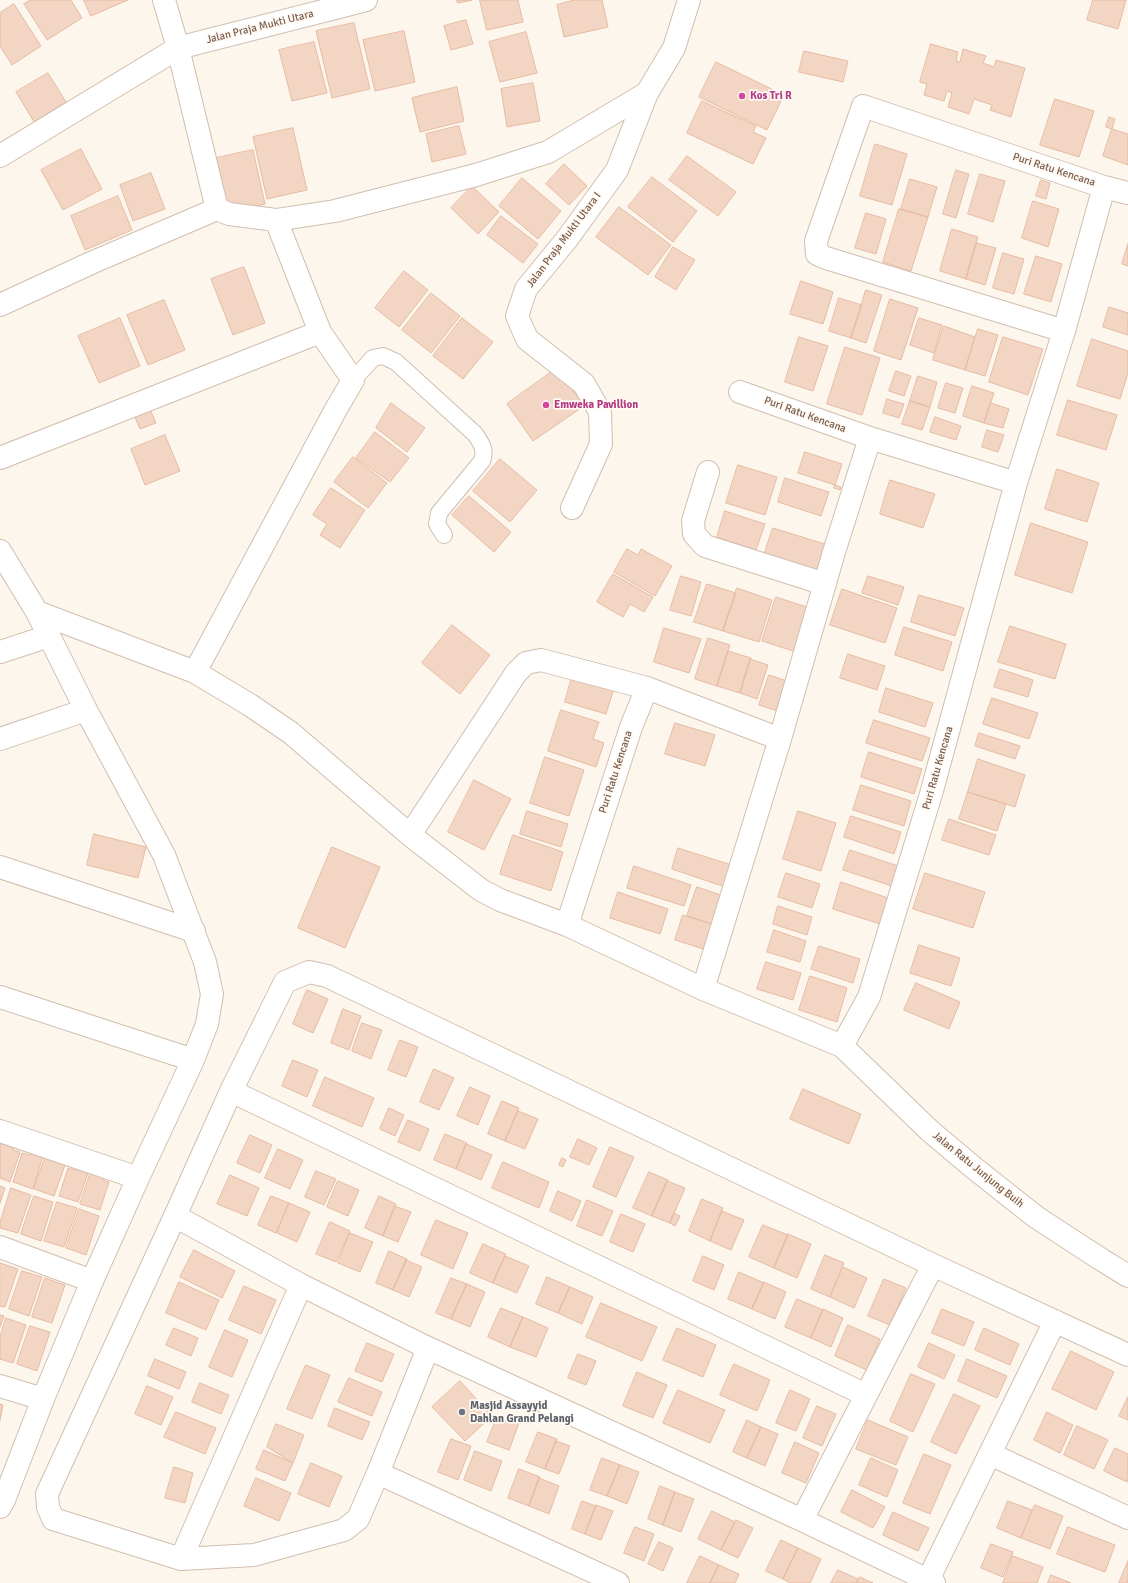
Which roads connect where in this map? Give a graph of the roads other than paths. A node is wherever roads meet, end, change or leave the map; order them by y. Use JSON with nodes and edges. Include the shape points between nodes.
{"nodes":[{"id":1,"x":164,"y":0,"type":"edge"},
{"id":2,"x":366,"y":0,"type":"edge"},
{"id":3,"x":689,"y":0,"type":"edge"},
{"id":4,"x":178,"y":48,"type":"junction"},
{"id":5,"x":648,"y":93,"type":"junction"},
{"id":6,"x":0,"y":156,"type":"edge"},
{"id":7,"x":1104,"y":187,"type":"junction"},
{"id":8,"x":1128,"y":192,"type":"edge"},
{"id":9,"x":217,"y":209,"type":"junction"},
{"id":10,"x":276,"y":220,"type":"junction"},
{"id":11,"x":0,"y":305,"type":"edge"},
{"id":12,"x":1064,"y":331,"type":"junction"},
{"id":13,"x":320,"y":332,"type":"junction"},
{"id":14,"x":353,"y":380,"type":"junction"},
{"id":15,"x":740,"y":392,"type":"dead end"},
{"id":16,"x":870,"y":438,"type":"junction"},
{"id":17,"x":0,"y":458,"type":"edge"},
{"id":18,"x":708,"y":472,"type":"dead end"},
{"id":19,"x":1016,"y":483,"type":"junction"},
{"id":20,"x":572,"y":508,"type":"dead end"},
{"id":21,"x":444,"y":535,"type":"dead end"},
{"id":22,"x":0,"y":551,"type":"edge"},
{"id":23,"x":825,"y":584,"type":"junction"},
{"id":24,"x":37,"y":612,"type":"junction"},
{"id":25,"x":49,"y":636,"type":"junction"},
{"id":26,"x":0,"y":652,"type":"edge"},
{"id":27,"x":195,"y":672,"type":"junction"},
{"id":28,"x":647,"y":688,"type":"junction"},
{"id":29,"x":86,"y":710,"type":"junction"},
{"id":30,"x":0,"y":739,"type":"edge"},
{"id":31,"x":780,"y":739,"type":"junction"},
{"id":32,"x":410,"y":835,"type":"junction"},
{"id":33,"x":0,"y":867,"type":"edge"},
{"id":34,"x":566,"y":925,"type":"junction"},
{"id":35,"x":194,"y":931,"type":"junction"},
{"id":36,"x":703,"y":988,"type":"junction"},
{"id":37,"x":0,"y":997,"type":"edge"},
{"id":38,"x":842,"y":1046,"type":"junction"},
{"id":39,"x":193,"y":1060,"type":"junction"},
{"id":40,"x":231,"y":1091,"type":"junction"},
{"id":41,"x":0,"y":1131,"type":"edge"},
{"id":42,"x":138,"y":1178,"type":"junction"},
{"id":43,"x":176,"y":1216,"type":"junction"},
{"id":44,"x":0,"y":1247,"type":"edge"},
{"id":45,"x":933,"y":1265,"type":"junction"},
{"id":46,"x":1128,"y":1276,"type":"edge"},
{"id":47,"x":92,"y":1281,"type":"junction"},
{"id":48,"x":301,"y":1285,"type":"junction"},
{"id":49,"x":1054,"y":1321,"type":"junction"},
{"id":50,"x":428,"y":1348,"type":"junction"},
{"id":51,"x":1128,"y":1355,"type":"edge"},
{"id":52,"x":0,"y":1386,"type":"edge"},
{"id":53,"x":866,"y":1395,"type":"junction"},
{"id":54,"x":43,"y":1399,"type":"junction"},
{"id":55,"x":990,"y":1454,"type":"junction"},
{"id":56,"x":378,"y":1473,"type":"junction"},
{"id":57,"x":0,"y":1507,"type":"edge"},
{"id":58,"x":1128,"y":1518,"type":"edge"},
{"id":59,"x":802,"y":1520,"type":"junction"},
{"id":60,"x":181,"y":1559,"type":"junction"},
{"id":61,"x":931,"y":1581,"type":"edge"},
{"id":62,"x":618,"y":1583,"type":"edge"}],
"edges":[{"from":1,"to":4,"type":"street"},
{"from":2,"to":4,"type":"street","name":"Jalan Praja Mukti Utara"},
{"from":3,"to":5,"type":"street","name":"Jalan Praja Mukti Utara I","via":[[674,48]]},
{"from":4,"to":6,"type":"street","name":"Jalan Praja Mukti Utara"},
{"from":4,"to":9,"type":"street"},
{"from":5,"to":10,"type":"street","via":[[548,152],[476,175],[342,209]]},
{"from":5,"to":20,"type":"street","name":"Jalan Praja Mukti Utara I","via":[[617,170],[567,239],[526,289],[517,316],[527,339],[584,384],[600,412],[601,444]]},
{"from":7,"to":8,"type":"street"},
{"from":7,"to":12,"type":"street","name":"Puri Ratu Kencana"},
{"from":7,"to":12,"type":"street","name":"Puri Ratu Kencana","via":[[863,106],[816,241],[817,254],[826,258]]},
{"from":9,"to":10,"type":"street","via":[[229,214]]},
{"from":9,"to":11,"type":"street"},
{"from":10,"to":13,"type":"street"},
{"from":12,"to":19,"type":"street","name":"Puri Ratu Kencana"},
{"from":13,"to":14,"type":"street"},
{"from":13,"to":17,"type":"street"},
{"from":14,"to":21,"type":"lane","via":[[373,358],[383,356],[396,362],[475,434],[482,444],[485,454],[482,461],[439,513],[437,524]]},
{"from":14,"to":27,"type":"street"},
{"from":15,"to":16,"type":"street","name":"Puri Ratu Kencana"},
{"from":16,"to":19,"type":"street","name":"Puri Ratu Kencana"},
{"from":16,"to":23,"type":"street"},
{"from":18,"to":23,"type":"street","via":[[693,521],[694,534],[704,546]]},
{"from":19,"to":38,"type":"street","name":"Puri Ratu Kencana","via":[[931,794],[869,997]]},
{"from":22,"to":24,"type":"street"},
{"from":23,"to":31,"type":"street"},
{"from":24,"to":25,"type":"street"},
{"from":24,"to":27,"type":"street"},
{"from":25,"to":26,"type":"street"},
{"from":25,"to":29,"type":"street"},
{"from":27,"to":32,"type":"street","via":[[291,733]]},
{"from":28,"to":31,"type":"street"},
{"from":28,"to":32,"type":"street","via":[[541,660],[526,663],[516,673]]},
{"from":28,"to":34,"type":"street","name":"Puri Ratu Kencana","via":[[631,727]]},
{"from":29,"to":30,"type":"street"},
{"from":29,"to":35,"type":"street","via":[[164,855]]},
{"from":31,"to":36,"type":"street"},
{"from":32,"to":34,"type":"street","via":[[481,890],[500,900]]},
{"from":33,"to":35,"type":"street"},
{"from":34,"to":36,"type":"street"},
{"from":35,"to":39,"type":"street","via":[[205,962],[212,994],[208,1024]]},
{"from":36,"to":38,"type":"street"},
{"from":37,"to":39,"type":"street"},
{"from":38,"to":46,"type":"street","name":"Jalan Ratu Junjung Buih","via":[[930,1131],[974,1168],[1036,1217]]},
{"from":39,"to":42,"type":"street"},
{"from":40,"to":43,"type":"street"},
{"from":40,"to":45,"type":"street","via":[[285,982],[308,972],[327,976]]},
{"from":40,"to":53,"type":"street"},
{"from":41,"to":42,"type":"street"},
{"from":42,"to":47,"type":"street"},
{"from":43,"to":48,"type":"street"},
{"from":43,"to":60,"type":"street","via":[[47,1494],[48,1507],[53,1519]]},
{"from":44,"to":47,"type":"street"},
{"from":45,"to":49,"type":"street"},
{"from":45,"to":53,"type":"street"},
{"from":47,"to":54,"type":"street"},
{"from":48,"to":50,"type":"street"},
{"from":48,"to":60,"type":"street"},
{"from":49,"to":51,"type":"street"},
{"from":49,"to":55,"type":"street"},
{"from":50,"to":56,"type":"street"},
{"from":50,"to":59,"type":"street"},
{"from":52,"to":54,"type":"street"},
{"from":53,"to":59,"type":"street"},
{"from":54,"to":57,"type":"street"},
{"from":55,"to":58,"type":"street"},
{"from":55,"to":61,"type":"street"},
{"from":56,"to":60,"type":"street","via":[[358,1519],[344,1530],[254,1555]]},
{"from":56,"to":62,"type":"street"},
{"from":59,"to":61,"type":"street"}]}
